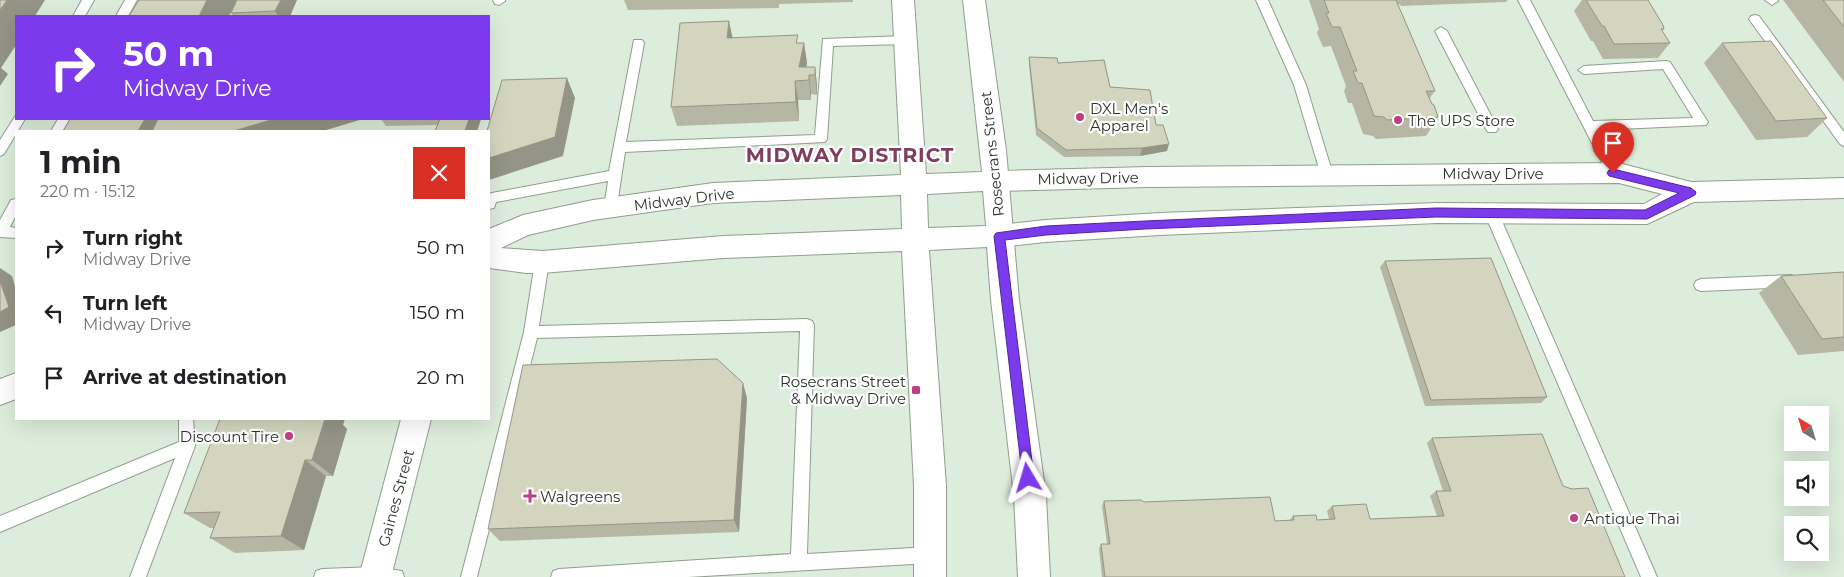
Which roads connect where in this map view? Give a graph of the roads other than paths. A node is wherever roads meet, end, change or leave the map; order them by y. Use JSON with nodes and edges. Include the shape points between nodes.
{"nodes":[{"id":1,"x":88,"y":0,"type":"edge"},
{"id":2,"x":131,"y":0,"type":"edge"},
{"id":3,"x":903,"y":0,"type":"edge"},
{"id":4,"x":974,"y":0,"type":"edge"},
{"id":5,"x":1262,"y":0,"type":"edge"},
{"id":6,"x":1524,"y":0,"type":"edge"},
{"id":7,"x":80,"y":15,"type":"edge"},
{"id":8,"x":123,"y":15,"type":"edge"},
{"id":9,"x":1755,"y":19,"type":"dead end"},
{"id":10,"x":1441,"y":31,"type":"dead end"},
{"id":11,"x":906,"y":40,"type":"junction"},
{"id":12,"x":638,"y":43,"type":"dead end"},
{"id":13,"x":1584,"y":70,"type":"dead end"},
{"id":14,"x":18,"y":120,"type":"edge"},
{"id":15,"x":1588,"y":126,"type":"junction"},
{"id":16,"x":1492,"y":128,"type":"dead end"},
{"id":17,"x":1844,"y":140,"type":"edge"},
{"id":18,"x":620,"y":147,"type":"junction"},
{"id":19,"x":0,"y":151,"type":"edge"},
{"id":20,"x":1613,"y":173,"type":"junction"},
{"id":21,"x":616,"y":175,"type":"junction"},
{"id":22,"x":1327,"y":175,"type":"junction"},
{"id":23,"x":995,"y":181,"type":"junction"},
{"id":24,"x":912,"y":183,"type":"junction"},
{"id":25,"x":1844,"y":188,"type":"edge"},
{"id":26,"x":1691,"y":192,"type":"junction"},
{"id":27,"x":490,"y":202,"type":"edge"},
{"id":28,"x":15,"y":206,"type":"edge"},
{"id":29,"x":611,"y":208,"type":"junction"},
{"id":30,"x":1491,"y":212,"type":"junction"},
{"id":31,"x":0,"y":232,"type":"edge"},
{"id":32,"x":15,"y":233,"type":"edge"},
{"id":33,"x":1000,"y":236,"type":"junction"},
{"id":34,"x":915,"y":239,"type":"junction"},
{"id":35,"x":490,"y":241,"type":"edge"},
{"id":36,"x":490,"y":257,"type":"edge"},
{"id":37,"x":542,"y":262,"type":"junction"},
{"id":38,"x":1806,"y":280,"type":"edge"},
{"id":39,"x":1701,"y":285,"type":"dead end"},
{"id":40,"x":531,"y":332,"type":"junction"},
{"id":41,"x":186,"y":420,"type":"edge"},
{"id":42,"x":416,"y":420,"type":"edge"},
{"id":43,"x":187,"y":446,"type":"junction"},
{"id":44,"x":0,"y":524,"type":"edge"},
{"id":45,"x":799,"y":562,"type":"junction"},
{"id":46,"x":930,"y":566,"type":"edge"},
{"id":47,"x":382,"y":576,"type":"edge"},
{"id":48,"x":138,"y":577,"type":"edge"},
{"id":49,"x":322,"y":577,"type":"edge"},
{"id":50,"x":469,"y":577,"type":"edge"},
{"id":51,"x":559,"y":577,"type":"edge"},
{"id":52,"x":1034,"y":577,"type":"edge"},
{"id":53,"x":1648,"y":577,"type":"edge"}],
"edges":[{"from":1,"to":7,"type":"lane"},
{"from":2,"to":8,"type":"lane"},
{"from":3,"to":11,"type":"main road"},
{"from":4,"to":23,"type":"main road","name":"Rosecrans Street"},
{"from":5,"to":22,"type":"lane","via":[[1300,86]]},
{"from":6,"to":15,"type":"lane"},
{"from":9,"to":17,"type":"lane"},
{"from":10,"to":16,"type":"lane"},
{"from":11,"to":18,"type":"lane","via":[[827,42],[821,139]]},
{"from":11,"to":24,"type":"main road"},
{"from":12,"to":18,"type":"lane"},
{"from":13,"to":15,"type":"lane","via":[[1665,60],[1702,122]]},
{"from":14,"to":19,"type":"lane"},
{"from":15,"to":20,"type":"lane"},
{"from":18,"to":21,"type":"lane"},
{"from":20,"to":22,"type":"main road","name":"Midway Drive"},
{"from":20,"to":26,"type":"main road","name":"Midway Drive"},
{"from":21,"to":27,"type":"lane","via":[[492,198]]},
{"from":21,"to":29,"type":"lane"},
{"from":22,"to":23,"type":"main road","name":"Midway Drive"},
{"from":23,"to":24,"type":"main road","name":"Midway Drive"},
{"from":23,"to":33,"type":"main road","name":"Rosecrans Street"},
{"from":24,"to":29,"type":"main road","name":"Midway Drive","via":[[713,193]]},
{"from":24,"to":34,"type":"main road"},
{"from":25,"to":26,"type":"main road","name":"Midway Drive"},
{"from":26,"to":30,"type":"main road","name":"Midway Drive","via":[[1647,214]]},
{"from":28,"to":31,"type":"lane"},
{"from":29,"to":35,"type":"main road","name":"Midway Drive","via":[[523,226]]},
{"from":30,"to":33,"type":"main road","name":"Midway Drive","via":[[1152,225]]},
{"from":30,"to":53,"type":"lane"},
{"from":31,"to":32,"type":"lane"},
{"from":33,"to":34,"type":"main road","name":"Midway Drive"},
{"from":33,"to":52,"type":"main road","name":"Rosecrans Street","via":[[1030,496]]},
{"from":34,"to":37,"type":"main road","name":"Midway Drive","via":[[723,247]]},
{"from":34,"to":46,"type":"main road","via":[[930,486]]},
{"from":36,"to":37,"type":"main road","name":"Midway Drive"},
{"from":37,"to":40,"type":"lane"},
{"from":38,"to":39,"type":"lane"},
{"from":40,"to":45,"type":"lane","via":[[807,325]]},
{"from":40,"to":50,"type":"lane"},
{"from":41,"to":43,"type":"lane"},
{"from":42,"to":47,"type":"main road","name":"Gaines Street"},
{"from":43,"to":44,"type":"lane"},
{"from":43,"to":48,"type":"lane"},
{"from":45,"to":46,"type":"lane"},
{"from":45,"to":51,"type":"lane"},
{"from":47,"to":49,"type":"lane"}]}
